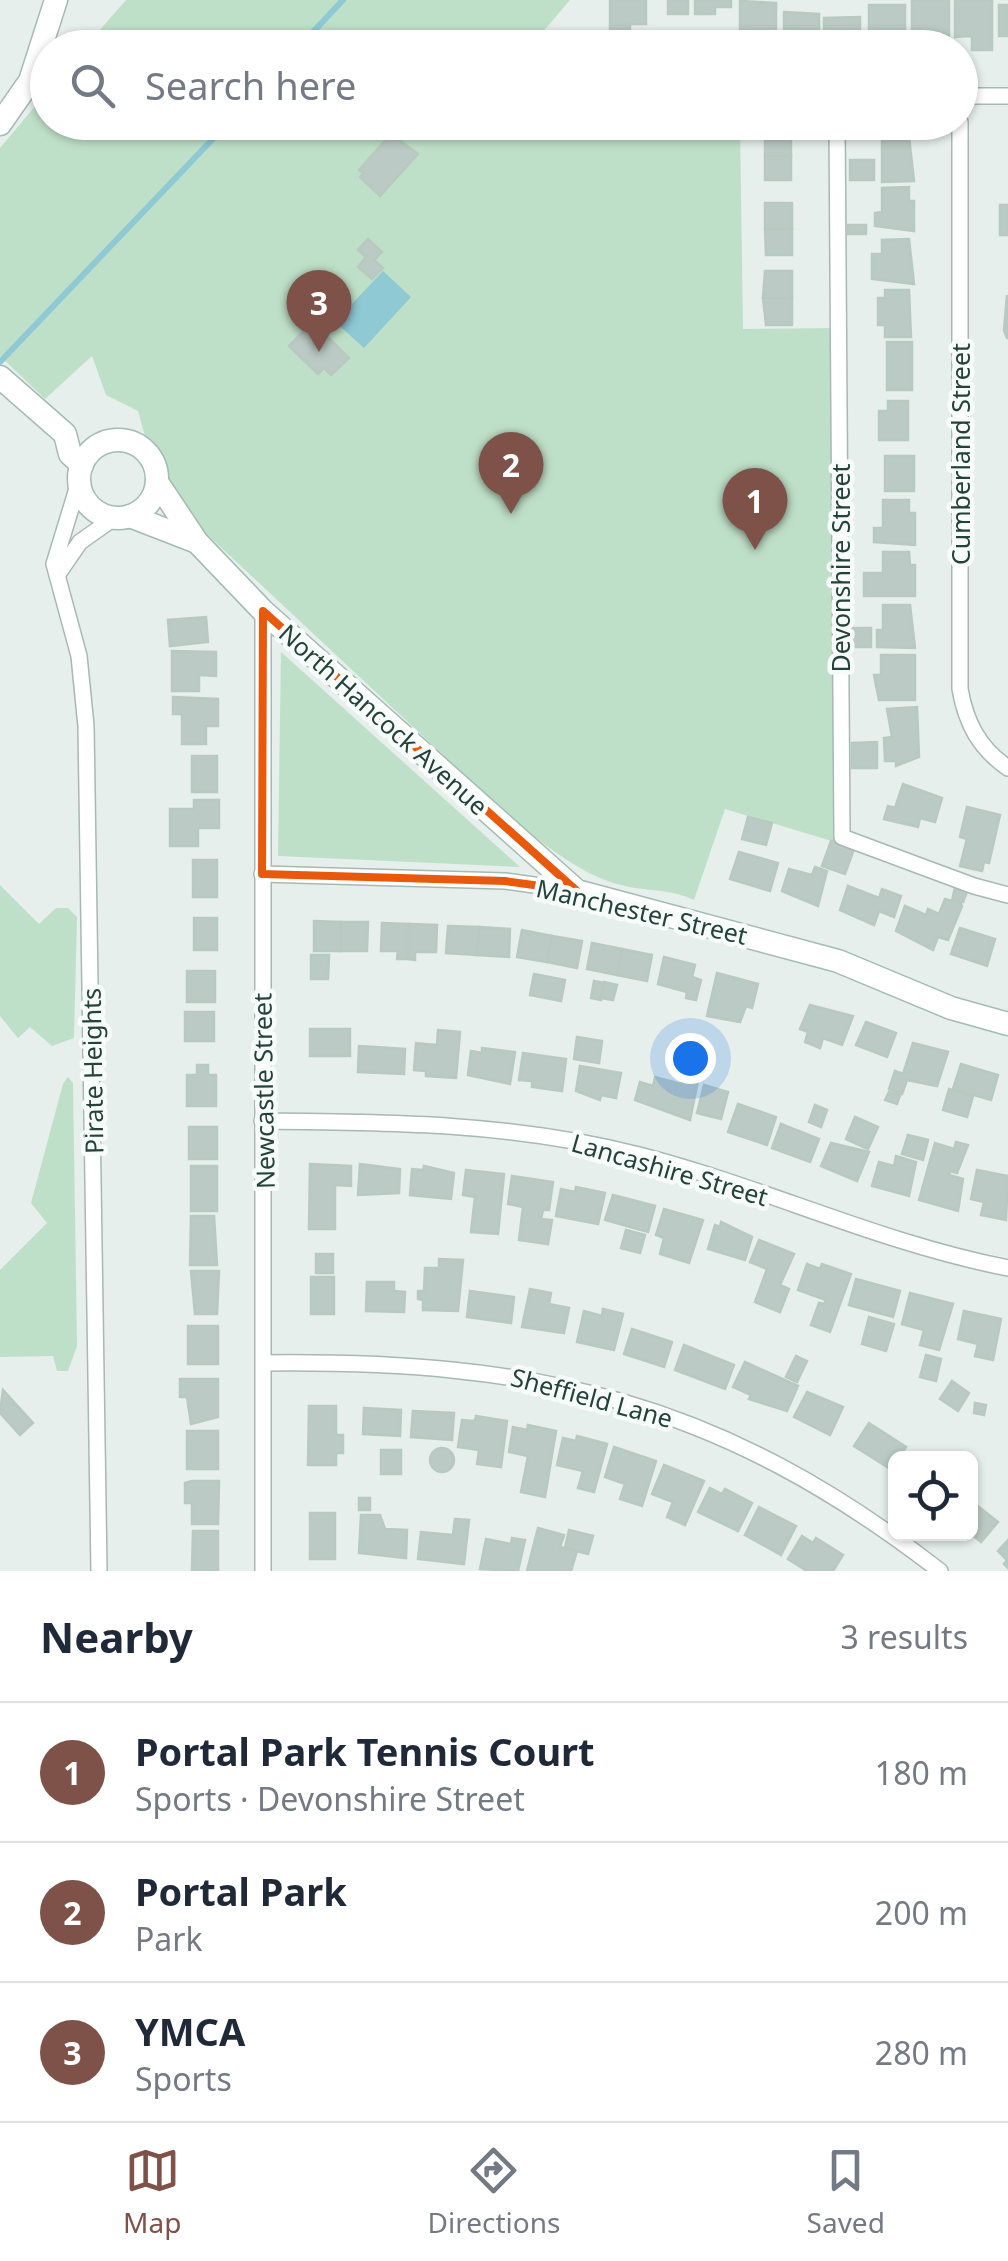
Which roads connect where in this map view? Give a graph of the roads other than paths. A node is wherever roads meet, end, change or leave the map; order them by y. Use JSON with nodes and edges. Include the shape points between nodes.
{"nodes":[{"id":1,"x":56,"y":0,"type":"edge"},
{"id":2,"x":48,"y":30,"type":"edge"},
{"id":3,"x":30,"y":75,"type":"edge"},
{"id":4,"x":978,"y":96,"type":"edge"},
{"id":5,"x":1008,"y":96,"type":"edge"},
{"id":6,"x":0,"y":124,"type":"edge"},
{"id":7,"x":838,"y":140,"type":"edge"},
{"id":8,"x":960,"y":140,"type":"edge"},
{"id":9,"x":0,"y":377,"type":"edge"},
{"id":10,"x":65,"y":434,"type":"junction"},
{"id":11,"x":104,"y":442,"type":"junction"},
{"id":12,"x":80,"y":474,"type":"junction"},
{"id":13,"x":157,"y":482,"type":"junction"},
{"id":14,"x":122,"y":517,"type":"junction"},
{"id":15,"x":196,"y":542,"type":"junction"},
{"id":16,"x":58,"y":574,"type":"junction"},
{"id":17,"x":263,"y":612,"type":"junction"},
{"id":18,"x":1008,"y":768,"type":"edge"},
{"id":19,"x":262,"y":874,"type":"junction"},
{"id":20,"x":577,"y":891,"type":"junction"},
{"id":21,"x":1008,"y":895,"type":"edge"},
{"id":22,"x":1008,"y":1024,"type":"edge"},
{"id":23,"x":262,"y":1121,"type":"junction"},
{"id":24,"x":1008,"y":1268,"type":"edge"},
{"id":25,"x":264,"y":1363,"type":"junction"},
{"id":26,"x":99,"y":1571,"type":"edge"},
{"id":27,"x":263,"y":1571,"type":"edge"},
{"id":28,"x":940,"y":1571,"type":"edge"}],
"edges":[{"from":1,"to":2,"type":"street"},
{"from":3,"to":6,"type":"street"},
{"from":4,"to":5,"type":"street"},
{"from":7,"to":21,"type":"street","name":"Devonshire Street","via":[[842,836]]},
{"from":8,"to":18,"type":"street","name":"Cumberland Street","via":[[960,690],[973,732]]},
{"from":9,"to":10,"type":"street","name":"North Hancock Avenue"},
{"from":10,"to":11,"type":"street","name":"North Hancock Avenue"},
{"from":10,"to":12,"type":"street","name":"North Hancock Avenue"},
{"from":11,"to":12,"type":"street"},
{"from":11,"to":13,"type":"street","name":"North Hancock Avenue","via":[[138,445],[151,457]]},
{"from":12,"to":14,"type":"street","name":"North Hancock Avenue","via":[[94,510]]},
{"from":12,"to":16,"type":"street","name":"Pirate Heights","via":[[55,548]]},
{"from":13,"to":14,"type":"street","via":[[149,503]]},
{"from":13,"to":15,"type":"street","name":"North Hancock Avenue"},
{"from":14,"to":15,"type":"street","name":"North Hancock Avenue"},
{"from":14,"to":16,"type":"street","via":[[80,542]]},
{"from":15,"to":17,"type":"street","name":"North Hancock Avenue"},
{"from":16,"to":26,"type":"street","name":"Pirate Heights","via":[[83,679],[86,726]]},
{"from":17,"to":19,"type":"street","name":"Newcastle Street"},
{"from":17,"to":20,"type":"street","name":"North Hancock Avenue"},
{"from":19,"to":20,"type":"street","name":"Manchester Street","via":[[488,880]]},
{"from":19,"to":23,"type":"street","name":"Newcastle Street"},
{"from":20,"to":22,"type":"street","name":"Manchester Street","via":[[838,961]]},
{"from":23,"to":24,"type":"street","name":"Lancashire Street","via":[[446,1123],[537,1134],[684,1168],[851,1228]]},
{"from":23,"to":25,"type":"street","name":"Newcastle Street"},
{"from":25,"to":27,"type":"street","name":"Newcastle Street"},
{"from":25,"to":28,"type":"street","name":"Sheffield Lane","via":[[379,1362],[496,1372],[620,1399],[786,1468]]}]}
